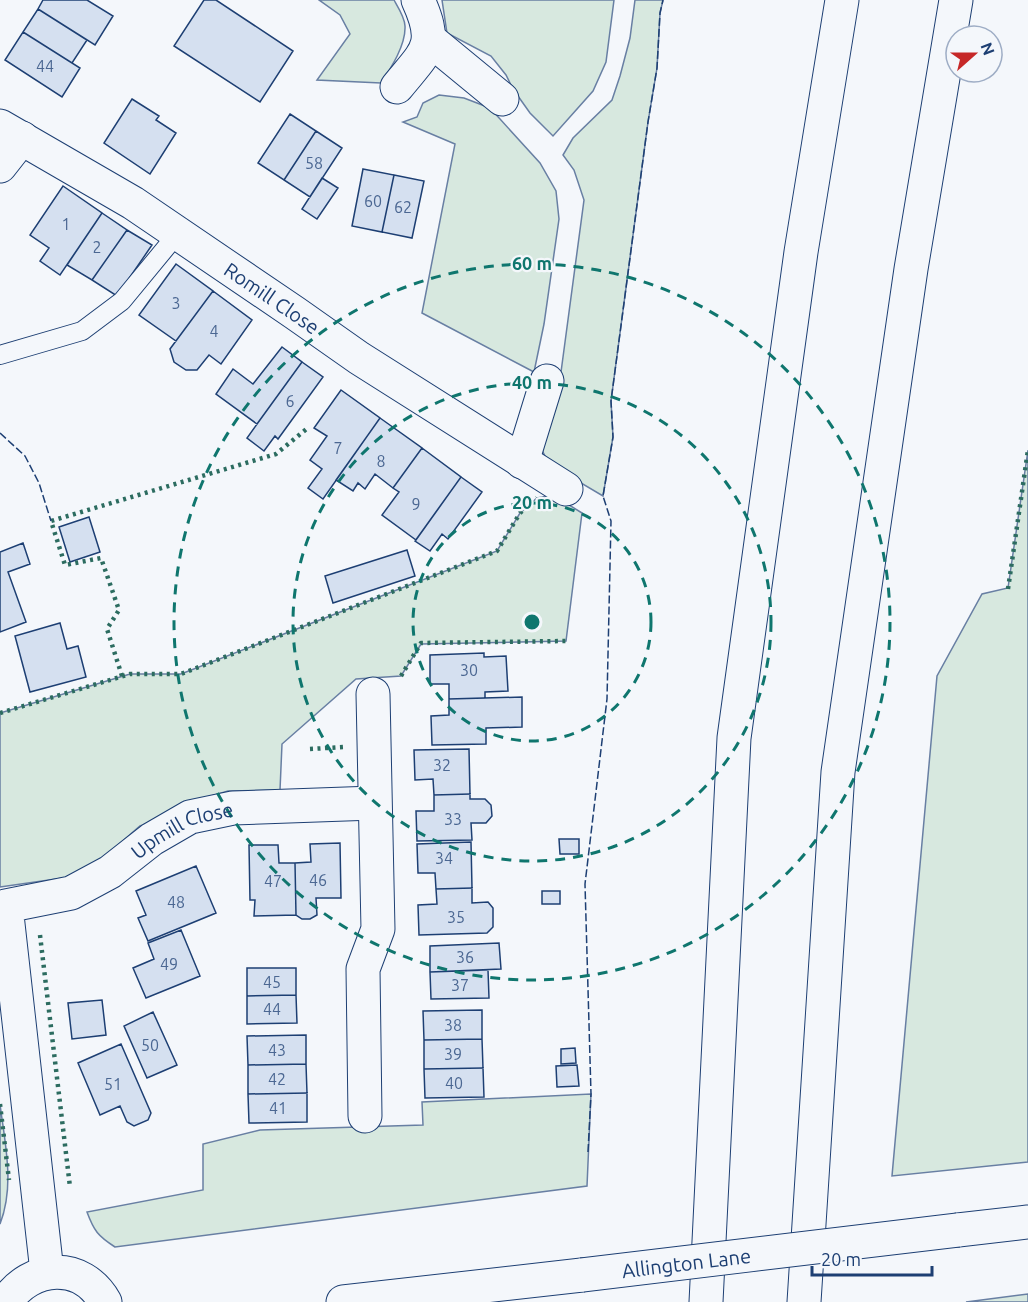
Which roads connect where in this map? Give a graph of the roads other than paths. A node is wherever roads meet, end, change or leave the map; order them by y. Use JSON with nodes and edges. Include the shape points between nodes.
{"nodes":[{"id":1,"x":418,"y":0,"type":"edge"},
{"id":2,"x":842,"y":0,"type":"edge"},
{"id":3,"x":956,"y":0,"type":"edge"},
{"id":4,"x":429,"y":39,"type":"junction"},
{"id":5,"x":398,"y":87,"type":"dead end"},
{"id":6,"x":502,"y":99,"type":"dead end"},
{"id":7,"x":11,"y":132,"type":"edge"},
{"id":8,"x":0,"y":166,"type":"edge"},
{"id":9,"x":178,"y":233,"type":"junction"},
{"id":10,"x":0,"y":355,"type":"edge"},
{"id":11,"x":547,"y":381,"type":"dead end"},
{"id":12,"x":522,"y":462,"type":"junction"},
{"id":13,"x":566,"y":489,"type":"dead end"},
{"id":14,"x":373,"y":694,"type":"dead end"},
{"id":15,"x":374,"y":803,"type":"junction"},
{"id":16,"x":3,"y":906,"type":"edge"},
{"id":17,"x":365,"y":1116,"type":"dead end"},
{"id":18,"x":1028,"y":1222,"type":"edge"},
{"id":19,"x":47,"y":1272,"type":"junction"},
{"id":20,"x":6,"y":1302,"type":"edge"},
{"id":21,"x":105,"y":1302,"type":"edge"},
{"id":22,"x":343,"y":1302,"type":"edge"},
{"id":23,"x":706,"y":1302,"type":"edge"},
{"id":24,"x":804,"y":1302,"type":"edge"}],
"edges":[{"from":1,"to":4,"type":"main road","via":[[427,20]]},
{"from":2,"to":23,"type":"main road","via":[[801,252],[734,738]]},
{"from":3,"to":24,"type":"main road","via":[[911,269],[838,771]]},
{"from":4,"to":5,"type":"main road","via":[[423,55]]},
{"from":4,"to":6,"type":"main road"},
{"from":7,"to":8,"type":"main road","name":"Romill Close"},
{"from":7,"to":9,"type":"main road","name":"Romill Close"},
{"from":9,"to":10,"type":"lane","via":[[122,301],[82,331]]},
{"from":9,"to":12,"type":"main road","name":"Romill Close","via":[[359,358]]},
{"from":11,"to":12,"type":"main road"},
{"from":12,"to":13,"type":"main road","name":"Romill Close"},
{"from":14,"to":15,"type":"main road"},
{"from":15,"to":16,"type":"main road","name":"Upmill Close","via":[[233,808],[190,817],[152,839],[110,872],[71,893]]},
{"from":15,"to":17,"type":"main road","via":[[378,929],[363,969]]},
{"from":16,"to":19,"type":"main road","name":"Upmill Close"},
{"from":18,"to":22,"type":"main road","name":"Allington Lane","bridge":true},
{"from":19,"to":20,"type":"main road","via":[[17,1287]]},
{"from":19,"to":21,"type":"main road","via":[[67,1273],[85,1280]]}]}
